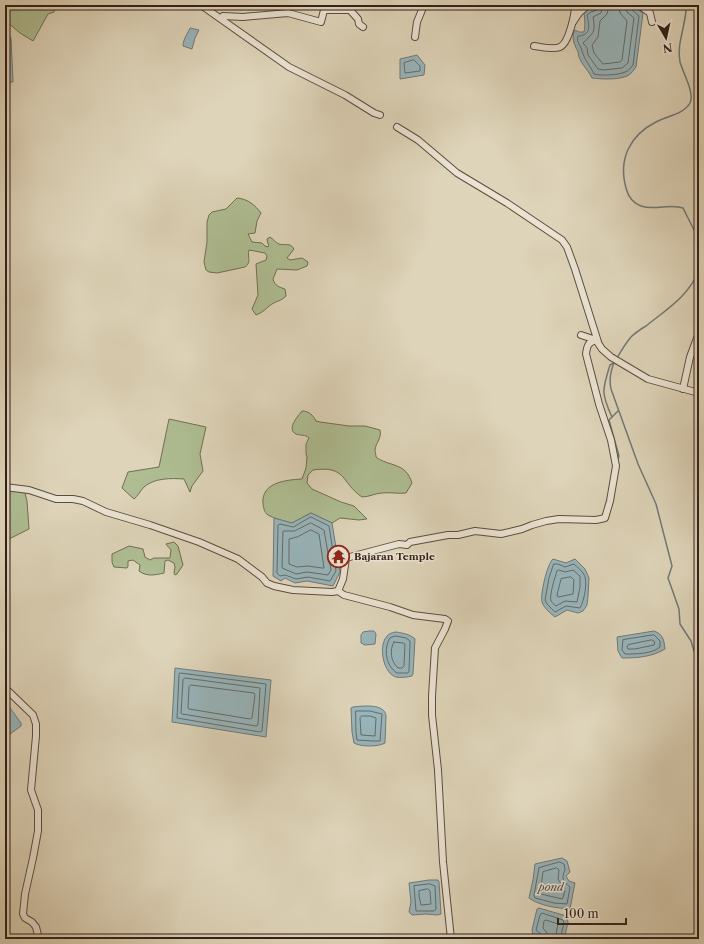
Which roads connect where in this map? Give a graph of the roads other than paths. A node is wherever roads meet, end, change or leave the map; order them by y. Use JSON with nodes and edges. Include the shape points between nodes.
{"nodes":[{"id":1,"x":201,"y":5,"type":"edge"},
{"id":2,"x":424,"y":5,"type":"edge"},
{"id":3,"x":575,"y":5,"type":"edge"},
{"id":4,"x":588,"y":5,"type":"edge"},
{"id":5,"x":639,"y":5,"type":"edge"},
{"id":6,"x":348,"y":7,"type":"edge"},
{"id":7,"x":223,"y":16,"type":"dead end"},
{"id":8,"x":652,"y":22,"type":"dead end"},
{"id":9,"x":571,"y":25,"type":"junction"},
{"id":10,"x":363,"y":27,"type":"dead end"},
{"id":11,"x":415,"y":37,"type":"dead end"},
{"id":12,"x":534,"y":46,"type":"dead end"},
{"id":13,"x":380,"y":115,"type":"dead end"},
{"id":14,"x":397,"y":127,"type":"dead end"},
{"id":15,"x":699,"y":333,"type":"edge"},
{"id":16,"x":581,"y":335,"type":"dead end"},
{"id":17,"x":597,"y":341,"type":"junction"},
{"id":18,"x":683,"y":389,"type":"junction"},
{"id":19,"x":699,"y":393,"type":"edge"},
{"id":20,"x":5,"y":487,"type":"edge"},
{"id":21,"x":338,"y":591,"type":"junction"},
{"id":22,"x":5,"y":688,"type":"edge"},
{"id":23,"x":39,"y":939,"type":"edge"},
{"id":24,"x":451,"y":939,"type":"edge"}],
"edges":[{"from":1,"to":13,"type":"street","via":[[289,67]]},
{"from":2,"to":11,"type":"street","via":[[417,22]]},
{"from":3,"to":9,"type":"street"},
{"from":4,"to":9,"type":"street"},
{"from":5,"to":8,"type":"street","via":[[650,13]]},
{"from":6,"to":7,"type":"street","via":[[324,10],[321,22],[288,13]]},
{"from":6,"to":10,"type":"street"},
{"from":9,"to":12,"type":"street","via":[[566,41],[561,47]]},
{"from":14,"to":17,"type":"street","via":[[418,140],[457,173],[562,240],[575,269]]},
{"from":15,"to":18,"type":"street","via":[[690,357]]},
{"from":16,"to":17,"type":"street"},
{"from":17,"to":18,"type":"street","via":[[611,357],[648,379]]},
{"from":17,"to":21,"type":"street","via":[[587,346],[586,354],[616,466],[605,518],[558,519],[502,534],[466,532],[410,542],[407,545],[399,544],[346,558],[343,579]]},
{"from":18,"to":19,"type":"street"},
{"from":20,"to":21,"type":"street","via":[[29,490],[56,499],[73,499],[200,542],[238,559],[274,586],[293,590]]},
{"from":21,"to":24,"type":"street","via":[[405,613],[448,621],[435,648],[432,715],[438,770],[442,862]]},
{"from":22,"to":23,"type":"street","via":[[33,715],[36,724],[31,790],[38,810],[38,831],[23,914],[36,927]]}]}
